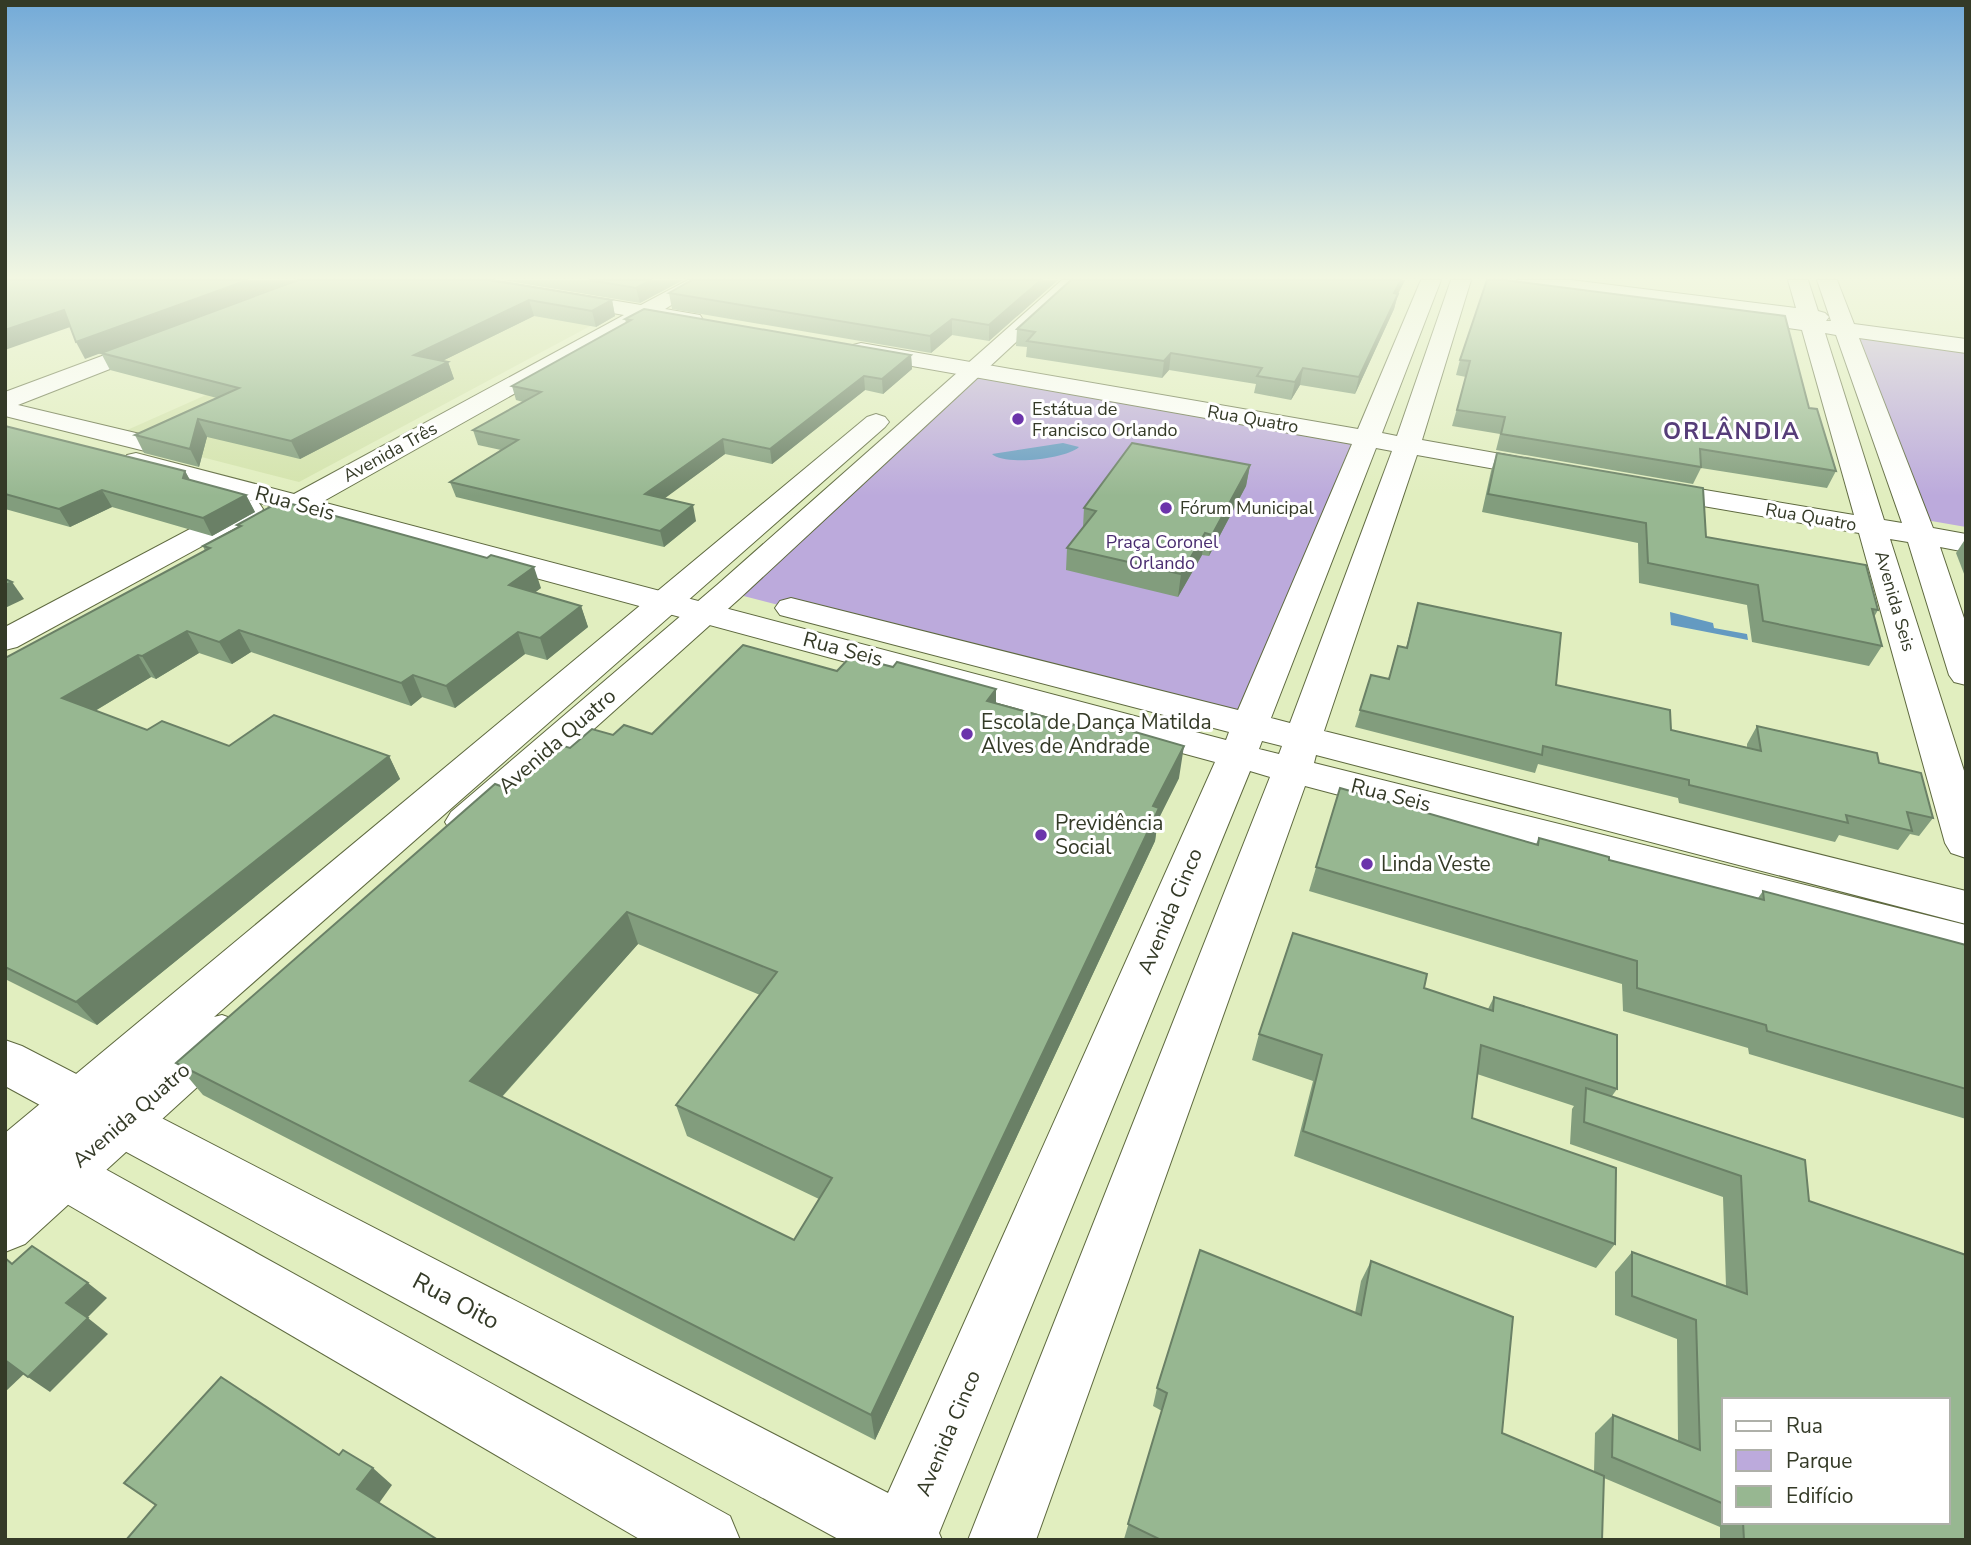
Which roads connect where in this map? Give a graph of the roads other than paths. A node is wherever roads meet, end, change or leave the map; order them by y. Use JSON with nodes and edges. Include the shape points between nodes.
{"nodes":[{"id":1,"x":112,"y":352,"type":"edge"},
{"id":2,"x":122,"y":352,"type":"edge"},
{"id":3,"x":555,"y":352,"type":"edge"},
{"id":4,"x":911,"y":352,"type":"edge"},
{"id":5,"x":972,"y":352,"type":"edge"},
{"id":6,"x":975,"y":352,"type":"edge"},
{"id":7,"x":1412,"y":352,"type":"edge"},
{"id":8,"x":1433,"y":352,"type":"edge"},
{"id":9,"x":1819,"y":352,"type":"edge"},
{"id":10,"x":1855,"y":352,"type":"edge"},
{"id":11,"x":963,"y":361,"type":"junction"},
{"id":12,"x":5,"y":389,"type":"edge"},
{"id":13,"x":5,"y":401,"type":"edge"},
{"id":14,"x":5,"y":408,"type":"edge"},
{"id":15,"x":5,"y":428,"type":"edge"},
{"id":16,"x":1389,"y":436,"type":"junction"},
{"id":17,"x":1572,"y":467,"type":"edge"},
{"id":18,"x":1633,"y":478,"type":"edge"},
{"id":19,"x":298,"y":493,"type":"junction"},
{"id":20,"x":1870,"y":519,"type":"junction"},
{"id":21,"x":1917,"y":527,"type":"junction"},
{"id":22,"x":1966,"y":527,"type":"edge"},
{"id":23,"x":1966,"y":543,"type":"edge"},
{"id":24,"x":698,"y":597,"type":"junction"},
{"id":25,"x":5,"y":640,"type":"edge"},
{"id":26,"x":5,"y":665,"type":"edge"},
{"id":27,"x":1966,"y":675,"type":"edge"},
{"id":28,"x":1244,"y":740,"type":"junction"},
{"id":29,"x":1298,"y":754,"type":"junction"},
{"id":30,"x":1966,"y":843,"type":"edge"},
{"id":31,"x":1966,"y":908,"type":"edge"},
{"id":32,"x":340,"y":931,"type":"edge"},
{"id":33,"x":1966,"y":943,"type":"edge"},
{"id":34,"x":247,"y":1013,"type":"edge"},
{"id":35,"x":5,"y":1061,"type":"edge"},
{"id":36,"x":101,"y":1112,"type":"junction"},
{"id":37,"x":25,"y":1158,"type":"edge"},
{"id":38,"x":5,"y":1225,"type":"edge"},
{"id":39,"x":904,"y":1539,"type":"edge"},
{"id":40,"x":706,"y":1540,"type":"edge"},
{"id":41,"x":1002,"y":1540,"type":"edge"}],
"edges":[{"from":1,"to":12,"type":"street"},
{"from":2,"to":13,"type":"street"},
{"from":3,"to":19,"type":"street","name":"Avenida Três"},
{"from":4,"to":11,"type":"street","name":"Rua Quatro"},
{"from":5,"to":11,"type":"street","name":"Avenida Quatro"},
{"from":6,"to":11,"type":"street","name":"Avenida Quatro"},
{"from":7,"to":16,"type":"street","name":"Avenida Cinco"},
{"from":8,"to":16,"type":"street","name":"Avenida Cinco"},
{"from":9,"to":20,"type":"street","name":"Avenida Seis"},
{"from":10,"to":21,"type":"street"},
{"from":11,"to":16,"type":"street","name":"Rua Quatro"},
{"from":11,"to":24,"type":"street","name":"Avenida Quatro"},
{"from":14,"to":19,"type":"street","name":"Rua Seis"},
{"from":15,"to":19,"type":"street","name":"Rua Seis"},
{"from":16,"to":17,"type":"street","name":"Rua Quatro"},
{"from":16,"to":28,"type":"street","name":"Avenida Cinco"},
{"from":16,"to":29,"type":"street","name":"Avenida Cinco"},
{"from":18,"to":20,"type":"street","name":"Rua Quatro"},
{"from":19,"to":24,"type":"street","name":"Rua Seis"},
{"from":19,"to":25,"type":"street","name":"Avenida Três"},
{"from":19,"to":26,"type":"street","name":"Avenida Três"},
{"from":20,"to":21,"type":"street","name":"Rua Quatro"},
{"from":20,"to":30,"type":"street","name":"Avenida Seis"},
{"from":21,"to":22,"type":"street","name":"Rua Quatro"},
{"from":21,"to":23,"type":"street","name":"Rua Quatro"},
{"from":21,"to":27,"type":"street"},
{"from":24,"to":28,"type":"street","name":"Rua Seis"},
{"from":24,"to":32,"type":"street","name":"Avenida Quatro"},
{"from":24,"to":36,"type":"street","name":"Avenida Quatro"},
{"from":28,"to":29,"type":"street","name":"Rua Seis"},
{"from":28,"to":39,"type":"street","name":"Avenida Cinco"},
{"from":29,"to":31,"type":"street","name":"Rua Seis"},
{"from":29,"to":33,"type":"street","name":"Rua Seis"},
{"from":29,"to":41,"type":"street","name":"Avenida Cinco"},
{"from":34,"to":36,"type":"street","name":"Avenida Quatro"},
{"from":35,"to":36,"type":"street","name":"Rua Oito"},
{"from":36,"to":37,"type":"street","name":"Avenida Quatro"},
{"from":36,"to":39,"type":"street","name":"Rua Oito"},
{"from":37,"to":38,"type":"street","name":"Avenida Quatro"},
{"from":37,"to":40,"type":"street"}]}
